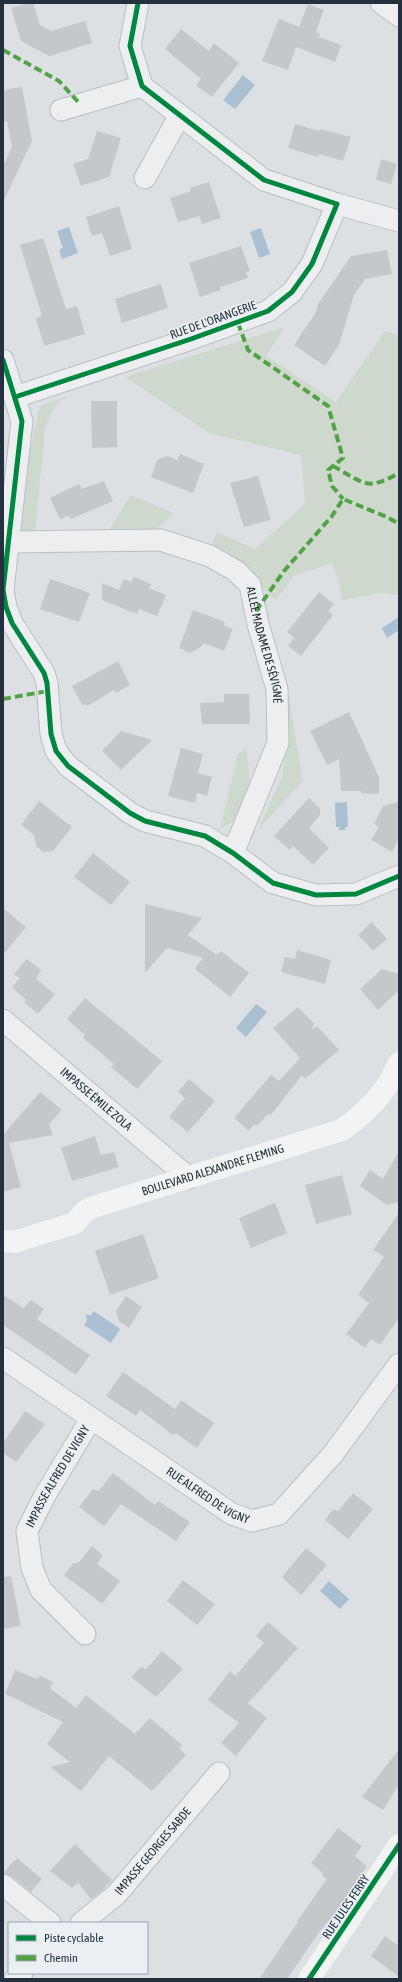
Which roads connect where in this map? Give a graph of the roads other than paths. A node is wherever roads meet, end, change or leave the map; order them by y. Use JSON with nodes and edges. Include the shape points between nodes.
{"nodes":[{"id":1,"x":138,"y":3,"type":"edge"},
{"id":2,"x":382,"y":3,"type":"edge"},
{"id":3,"x":399,"y":16,"type":"edge"},
{"id":4,"x":142,"y":86,"type":"junction"},
{"id":5,"x":61,"y":110,"type":"dead end"},
{"id":6,"x":180,"y":115,"type":"junction"},
{"id":7,"x":145,"y":178,"type":"dead end"},
{"id":8,"x":337,"y":204,"type":"junction"},
{"id":9,"x":399,"y":221,"type":"edge"},
{"id":10,"x":3,"y":360,"type":"edge"},
{"id":11,"x":14,"y":397,"type":"junction"},
{"id":12,"x":9,"y":542,"type":"junction"},
{"id":13,"x":233,"y":853,"type":"junction"},
{"id":14,"x":399,"y":876,"type":"edge"},
{"id":15,"x":3,"y":1020,"type":"edge"},
{"id":16,"x":399,"y":1063,"type":"edge"},
{"id":17,"x":189,"y":1178,"type":"junction"},
{"id":18,"x":3,"y":1241,"type":"edge"},
{"id":19,"x":3,"y":1358,"type":"edge"},
{"id":20,"x":399,"y":1364,"type":"edge"},
{"id":21,"x":91,"y":1419,"type":"junction"},
{"id":22,"x":85,"y":1634,"type":"dead end"},
{"id":23,"x":219,"y":1773,"type":"dead end"},
{"id":24,"x":399,"y":1845,"type":"edge"},
{"id":25,"x":3,"y":1885,"type":"edge"},
{"id":26,"x":49,"y":1922,"type":"edge"},
{"id":27,"x":82,"y":1922,"type":"edge"},
{"id":28,"x":309,"y":1979,"type":"edge"}],
"edges":[{"from":1,"to":4,"type":"street","via":[[130,46]]},
{"from":2,"to":3,"type":"street"},
{"from":4,"to":5,"type":"street"},
{"from":4,"to":6,"type":"street"},
{"from":6,"to":7,"type":"street"},
{"from":6,"to":8,"type":"street","via":[[264,180]]},
{"from":8,"to":9,"type":"street"},
{"from":8,"to":11,"type":"street","name":"RUE DE L'ORANGERIE","via":[[312,264],[292,292],[268,311],[191,340]]},
{"from":10,"to":11,"type":"street"},
{"from":11,"to":12,"type":"street","via":[[22,421]]},
{"from":12,"to":13,"type":"street","via":[[3,590],[6,607],[12,623],[44,673],[51,734],[56,751],[68,766],[130,813],[145,821],[205,836]]},
{"from":12,"to":13,"type":"street","name":"ALLÉE MADAME DE SÉVIGNÉ","via":[[161,540],[210,556],[236,571],[250,585],[258,624],[277,689],[278,743]]},
{"from":13,"to":14,"type":"street","via":[[273,883],[316,895],[356,894]]},
{"from":15,"to":17,"type":"street","name":"IMPASSE ÉMILE ZOLA"},
{"from":16,"to":17,"type":"street","name":"BOULEVARD ALEXANDRE FLEMING","via":[[388,1085],[375,1102],[360,1118],[342,1130]]},
{"from":17,"to":18,"type":"street","name":"BOULEVARD ALEXANDRE FLEMING","via":[[90,1208],[75,1223],[14,1242]]},
{"from":19,"to":21,"type":"street","name":"RUE ALFRED DE VIGNY"},
{"from":20,"to":21,"type":"street","name":"RUE ALFRED DE VIGNY","via":[[333,1454],[279,1514],[252,1521],[232,1514]]},
{"from":21,"to":22,"type":"street","name":"IMPASSE ALFRED DE VIGNY","via":[[44,1497],[27,1531],[32,1568],[41,1590]]},
{"from":23,"to":27,"type":"street","name":"IMPASSE GEORGES SABDE","via":[[116,1895]]},
{"from":24,"to":28,"type":"street","name":"RUE JULES FERRY"},
{"from":25,"to":26,"type":"street"}]}
